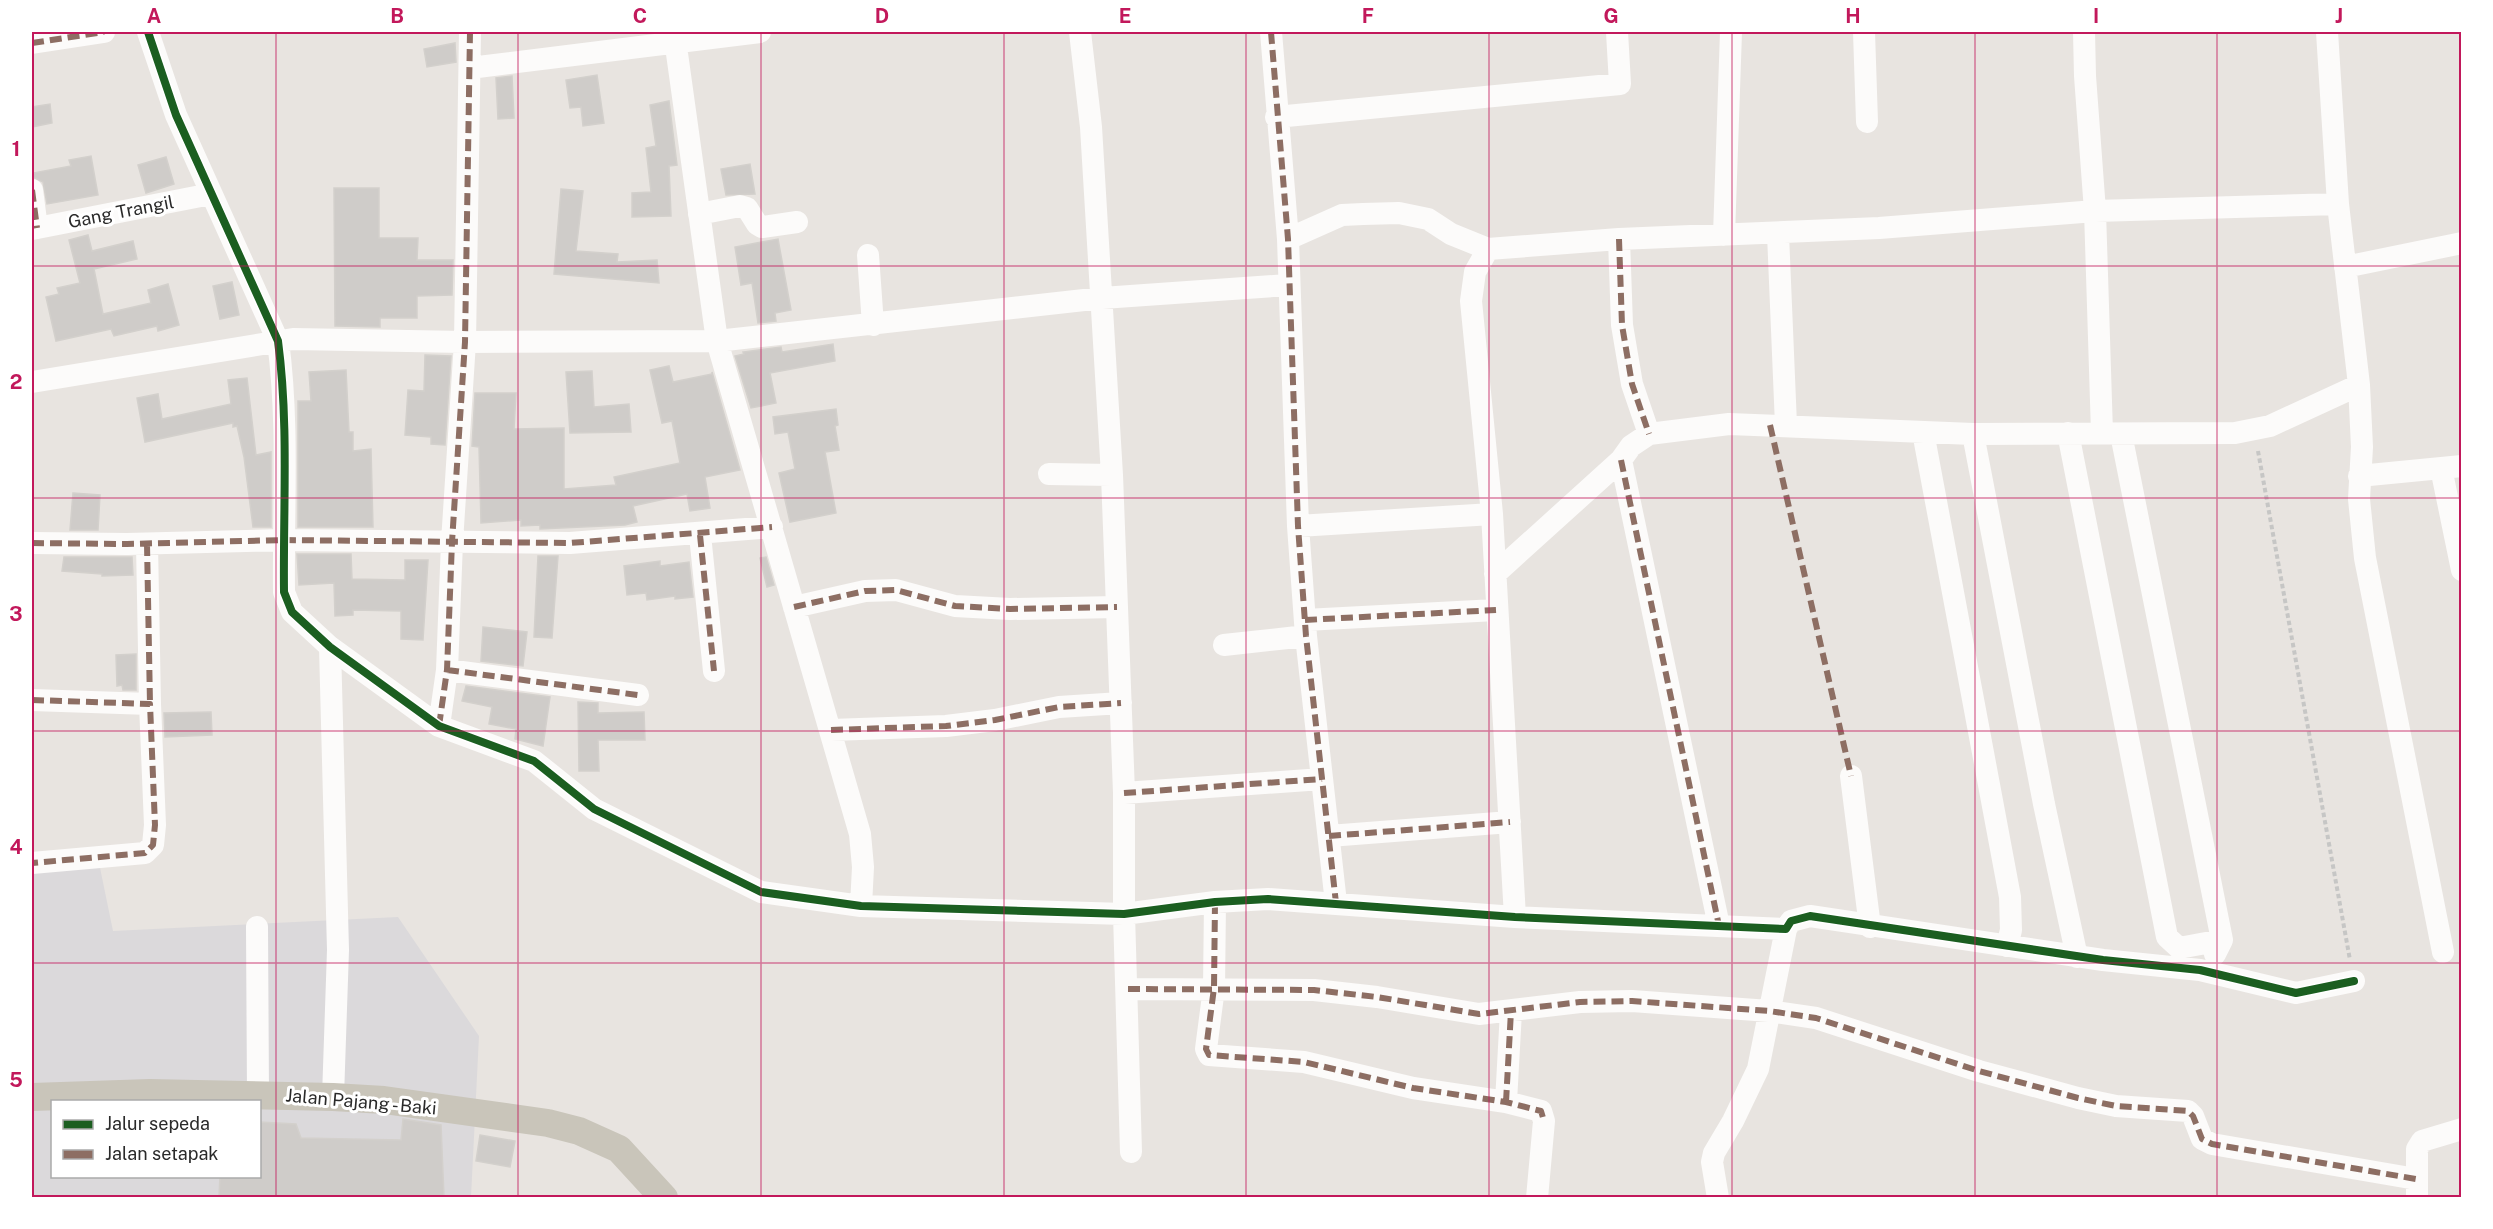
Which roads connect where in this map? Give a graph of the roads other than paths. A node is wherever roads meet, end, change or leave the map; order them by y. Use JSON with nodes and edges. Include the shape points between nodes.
{"nodes":[{"id":1,"x":104,"y":32,"type":"edge"},
{"id":2,"x":148,"y":32,"type":"edge"},
{"id":3,"x":470,"y":32,"type":"edge"},
{"id":4,"x":760,"y":32,"type":"edge"},
{"id":5,"x":1080,"y":32,"type":"edge"},
{"id":6,"x":1271,"y":32,"type":"edge"},
{"id":7,"x":1617,"y":32,"type":"edge"},
{"id":8,"x":1731,"y":32,"type":"edge"},
{"id":9,"x":1864,"y":32,"type":"edge"},
{"id":10,"x":2084,"y":32,"type":"edge"},
{"id":11,"x":2327,"y":32,"type":"edge"},
{"id":12,"x":675,"y":36,"type":"edge"},
{"id":13,"x":32,"y":43,"type":"edge"},
{"id":14,"x":470,"y":68,"type":"junction"},
{"id":15,"x":1276,"y":117,"type":"junction"},
{"id":16,"x":1867,"y":122,"type":"dead end"},
{"id":17,"x":32,"y":190,"type":"edge"},
{"id":18,"x":211,"y":194,"type":"junction"},
{"id":19,"x":2337,"y":204,"type":"junction"},
{"id":20,"x":2095,"y":211,"type":"junction"},
{"id":21,"x":699,"y":213,"type":"junction"},
{"id":22,"x":797,"y":222,"type":"dead end"},
{"id":23,"x":34,"y":228,"type":"edge"},
{"id":24,"x":1778,"y":234,"type":"junction"},
{"id":25,"x":1725,"y":235,"type":"junction"},
{"id":26,"x":1288,"y":239,"type":"junction"},
{"id":27,"x":1619,"y":239,"type":"junction"},
{"id":28,"x":2462,"y":243,"type":"edge"},
{"id":29,"x":1488,"y":249,"type":"junction"},
{"id":30,"x":868,"y":255,"type":"dead end"},
{"id":31,"x":2345,"y":267,"type":"junction"},
{"id":32,"x":1288,"y":285,"type":"junction"},
{"id":33,"x":1102,"y":298,"type":"junction"},
{"id":34,"x":873,"y":325,"type":"junction"},
{"id":35,"x":285,"y":340,"type":"junction"},
{"id":36,"x":717,"y":340,"type":"junction"},
{"id":37,"x":465,"y":342,"type":"junction"},
{"id":38,"x":32,"y":382,"type":"edge"},
{"id":39,"x":2358,"y":385,"type":"junction"},
{"id":40,"x":1786,"y":425,"type":"junction"},
{"id":41,"x":1923,"y":432,"type":"junction"},
{"id":42,"x":2068,"y":433,"type":"junction"},
{"id":43,"x":2112,"y":433,"type":"junction"},
{"id":44,"x":1649,"y":434,"type":"junction"},
{"id":45,"x":1973,"y":434,"type":"junction"},
{"id":46,"x":1621,"y":460,"type":"junction"},
{"id":47,"x":2451,"y":467,"type":"edge"},
{"id":48,"x":1049,"y":474,"type":"dead end"},
{"id":49,"x":1112,"y":475,"type":"junction"},
{"id":50,"x":2360,"y":476,"type":"junction"},
{"id":51,"x":1492,"y":514,"type":"junction"},
{"id":52,"x":1298,"y":526,"type":"junction"},
{"id":53,"x":772,"y":527,"type":"junction"},
{"id":54,"x":700,"y":535,"type":"junction"},
{"id":55,"x":283,"y":540,"type":"junction"},
{"id":56,"x":452,"y":542,"type":"junction"},
{"id":57,"x":32,"y":543,"type":"edge"},
{"id":58,"x":147,"y":544,"type":"junction"},
{"id":59,"x":2462,"y":570,"type":"edge"},
{"id":60,"x":1495,"y":574,"type":"junction"},
{"id":61,"x":794,"y":607,"type":"junction"},
{"id":62,"x":1117,"y":607,"type":"junction"},
{"id":63,"x":1496,"y":610,"type":"junction"},
{"id":64,"x":1306,"y":628,"type":"junction"},
{"id":65,"x":1224,"y":645,"type":"dead end"},
{"id":66,"x":330,"y":647,"type":"junction"},
{"id":67,"x":447,"y":670,"type":"junction"},
{"id":68,"x":714,"y":671,"type":"dead end"},
{"id":69,"x":638,"y":694,"type":"dead end"},
{"id":70,"x":32,"y":700,"type":"edge"},
{"id":71,"x":150,"y":704,"type":"junction"},
{"id":72,"x":1121,"y":704,"type":"junction"},
{"id":73,"x":439,"y":726,"type":"junction"},
{"id":74,"x":831,"y":730,"type":"junction"},
{"id":75,"x":1851,"y":776,"type":"dead end"},
{"id":76,"x":1322,"y":779,"type":"junction"},
{"id":77,"x":1124,"y":793,"type":"junction"},
{"id":78,"x":1510,"y":822,"type":"junction"},
{"id":79,"x":1329,"y":836,"type":"junction"},
{"id":80,"x":32,"y":863,"type":"edge"},
{"id":81,"x":1215,"y":902,"type":"junction"},
{"id":82,"x":1336,"y":903,"type":"junction"},
{"id":83,"x":861,"y":906,"type":"junction"},
{"id":84,"x":1124,"y":914,"type":"junction"},
{"id":85,"x":1515,"y":917,"type":"junction"},
{"id":86,"x":1719,"y":926,"type":"junction"},
{"id":87,"x":257,"y":927,"type":"dead end"},
{"id":88,"x":1870,"y":927,"type":"junction"},
{"id":89,"x":1786,"y":930,"type":"junction"},
{"id":90,"x":2222,"y":940,"type":"junction"},
{"id":91,"x":2007,"y":946,"type":"junction"},
{"id":92,"x":2443,"y":952,"type":"dead end"},
{"id":93,"x":2077,"y":957,"type":"junction"},
{"id":94,"x":2206,"y":972,"type":"junction"},
{"id":95,"x":2354,"y":981,"type":"road end"},
{"id":96,"x":1214,"y":988,"type":"junction"},
{"id":97,"x":1128,"y":989,"type":"junction"},
{"id":98,"x":1511,"y":1011,"type":"junction"},
{"id":99,"x":1769,"y":1011,"type":"junction"},
{"id":100,"x":258,"y":1094,"type":"junction"},
{"id":101,"x":32,"y":1097,"type":"edge"},
{"id":102,"x":333,"y":1097,"type":"junction"},
{"id":103,"x":1506,"y":1102,"type":"junction"},
{"id":104,"x":2462,"y":1129,"type":"edge"},
{"id":105,"x":1131,"y":1152,"type":"dead end"},
{"id":106,"x":656,"y":1188,"type":"edge"},
{"id":107,"x":2417,"y":1188,"type":"edge"},
{"id":108,"x":1537,"y":1197,"type":"edge"},
{"id":109,"x":1718,"y":1197,"type":"edge"}],
"edges":[{"from":1,"to":13,"type":"street"},
{"from":2,"to":18,"type":"street","via":[[176,115]]},
{"from":3,"to":14,"type":"street"},
{"from":4,"to":12,"type":"street"},
{"from":5,"to":33,"type":"street","via":[[1092,128]]},
{"from":6,"to":15,"type":"street"},
{"from":7,"to":15,"type":"street","via":[[1620,84]]},
{"from":8,"to":25,"type":"street"},
{"from":9,"to":16,"type":"street"},
{"from":10,"to":20,"type":"street"},
{"from":11,"to":19,"type":"street"},
{"from":12,"to":14,"type":"street"},
{"from":12,"to":21,"type":"street"},
{"from":14,"to":37,"type":"street"},
{"from":15,"to":26,"type":"street"},
{"from":17,"to":23,"type":"street"},
{"from":18,"to":23,"type":"street","name":"Gang Trangil"},
{"from":18,"to":35,"type":"street"},
{"from":19,"to":20,"type":"street"},
{"from":19,"to":31,"type":"street"},
{"from":20,"to":24,"type":"street"},
{"from":20,"to":43,"type":"street"},
{"from":21,"to":22,"type":"street","via":[[740,206],[747,208],[762,227]]},
{"from":21,"to":36,"type":"street"},
{"from":24,"to":25,"type":"street"},
{"from":24,"to":40,"type":"street"},
{"from":25,"to":27,"type":"street"},
{"from":26,"to":29,"type":"street","via":[[1342,215],[1399,213],[1428,219],[1451,234]]},
{"from":26,"to":32,"type":"street"},
{"from":27,"to":29,"type":"street"},
{"from":27,"to":44,"type":"street","via":[[1622,325],[1632,384]]},
{"from":28,"to":31,"type":"street"},
{"from":29,"to":51,"type":"street","via":[[1475,273],[1472,301]]},
{"from":30,"to":34,"type":"street"},
{"from":31,"to":39,"type":"street"},
{"from":32,"to":33,"type":"street"},
{"from":32,"to":52,"type":"street"},
{"from":33,"to":34,"type":"street"},
{"from":33,"to":49,"type":"street"},
{"from":34,"to":36,"type":"street"},
{"from":35,"to":37,"type":"street"},
{"from":35,"to":38,"type":"street"},
{"from":35,"to":55,"type":"street"},
{"from":36,"to":37,"type":"street"},
{"from":36,"to":53,"type":"street"},
{"from":37,"to":56,"type":"street"},
{"from":39,"to":43,"type":"street","via":[[2270,426],[2235,433]]},
{"from":39,"to":50,"type":"street"},
{"from":40,"to":41,"type":"street"},
{"from":40,"to":44,"type":"street","via":[[1730,424]]},
{"from":41,"to":45,"type":"street"},
{"from":41,"to":91,"type":"street","via":[[2010,897],[2011,930]]},
{"from":42,"to":43,"type":"street"},
{"from":42,"to":45,"type":"street"},
{"from":42,"to":90,"type":"street","via":[[2167,937],[2179,948]]},
{"from":43,"to":90,"type":"street"},
{"from":44,"to":46,"type":"street","via":[[1628,448]]},
{"from":45,"to":93,"type":"street"},
{"from":46,"to":60,"type":"street"},
{"from":46,"to":86,"type":"street"},
{"from":47,"to":50,"type":"street"},
{"from":47,"to":59,"type":"street"},
{"from":48,"to":49,"type":"street"},
{"from":49,"to":62,"type":"street"},
{"from":50,"to":92,"type":"street","via":[[2365,558]]},
{"from":51,"to":52,"type":"street"},
{"from":51,"to":60,"type":"street"},
{"from":52,"to":64,"type":"street"},
{"from":53,"to":54,"type":"street"},
{"from":53,"to":61,"type":"street"},
{"from":54,"to":56,"type":"street","via":[[570,543]]},
{"from":54,"to":68,"type":"street"},
{"from":55,"to":56,"type":"street"},
{"from":55,"to":58,"type":"street"},
{"from":55,"to":66,"type":"street","via":[[284,592],[292,612]]},
{"from":56,"to":67,"type":"street"},
{"from":57,"to":58,"type":"street"},
{"from":58,"to":71,"type":"street"},
{"from":60,"to":63,"type":"street"},
{"from":61,"to":62,"type":"street","via":[[866,591],[896,590],[955,606]]},
{"from":61,"to":74,"type":"street"},
{"from":62,"to":72,"type":"street"},
{"from":63,"to":64,"type":"street"},
{"from":63,"to":78,"type":"street"},
{"from":64,"to":65,"type":"street"},
{"from":64,"to":76,"type":"street"},
{"from":66,"to":73,"type":"street"},
{"from":66,"to":102,"type":"street","via":[[338,950]]},
{"from":67,"to":69,"type":"street"},
{"from":67,"to":73,"type":"street"},
{"from":70,"to":71,"type":"street"},
{"from":71,"to":80,"type":"street","via":[[153,845],[145,854],[132,856]]},
{"from":72,"to":74,"type":"street","via":[[1059,707],[946,726]]},
{"from":72,"to":77,"type":"street"},
{"from":73,"to":83,"type":"street","via":[[534,761],[594,809],[761,892]]},
{"from":74,"to":83,"type":"street","via":[[860,834]]},
{"from":75,"to":88,"type":"street"},
{"from":76,"to":77,"type":"street"},
{"from":76,"to":79,"type":"street"},
{"from":77,"to":84,"type":"street"},
{"from":78,"to":79,"type":"street"},
{"from":78,"to":85,"type":"street"},
{"from":79,"to":82,"type":"street"},
{"from":81,"to":82,"type":"street","via":[[1268,898]]},
{"from":81,"to":84,"type":"street"},
{"from":81,"to":96,"type":"street"},
{"from":82,"to":85,"type":"street"},
{"from":83,"to":84,"type":"street"},
{"from":84,"to":97,"type":"street"},
{"from":85,"to":86,"type":"street"},
{"from":86,"to":89,"type":"street"},
{"from":87,"to":100,"type":"street"},
{"from":88,"to":89,"type":"street","via":[[1810,916],[1791,921]]},
{"from":88,"to":91,"type":"street"},
{"from":89,"to":99,"type":"street"},
{"from":90,"to":94,"type":"street"},
{"from":91,"to":93,"type":"street"},
{"from":93,"to":94,"type":"street"},
{"from":94,"to":95,"type":"street","via":[[2296,993]]},
{"from":96,"to":97,"type":"street"},
{"from":96,"to":98,"type":"street","via":[[1314,990],[1479,1014]]},
{"from":96,"to":103,"type":"street","via":[[1206,1049],[1209,1055],[1304,1062],[1413,1088]]},
{"from":97,"to":105,"type":"street"},
{"from":98,"to":99,"type":"street","via":[[1580,1002],[1632,1001]]},
{"from":98,"to":103,"type":"street"},
{"from":99,"to":107,"type":"street","via":[[1816,1018],[1979,1071],[2078,1098],[2127,1107],[2188,1111],[2202,1139],[2212,1144],[2279,1153]]},
{"from":99,"to":109,"type":"street","via":[[1758,1069],[1712,1162]]},
{"from":100,"to":101,"type":"main road","name":"Jalan Pajang - Baki"},
{"from":100,"to":102,"type":"main road","name":"Jalan Pajang - Baki"},
{"from":102,"to":106,"type":"main road","name":"Jalan Pajang - Baki","via":[[384,1100],[548,1123],[579,1131],[619,1149]]},
{"from":103,"to":108,"type":"street","via":[[1544,1114]]},
{"from":104,"to":107,"type":"street","via":[[2422,1141],[2418,1149]]}]}
